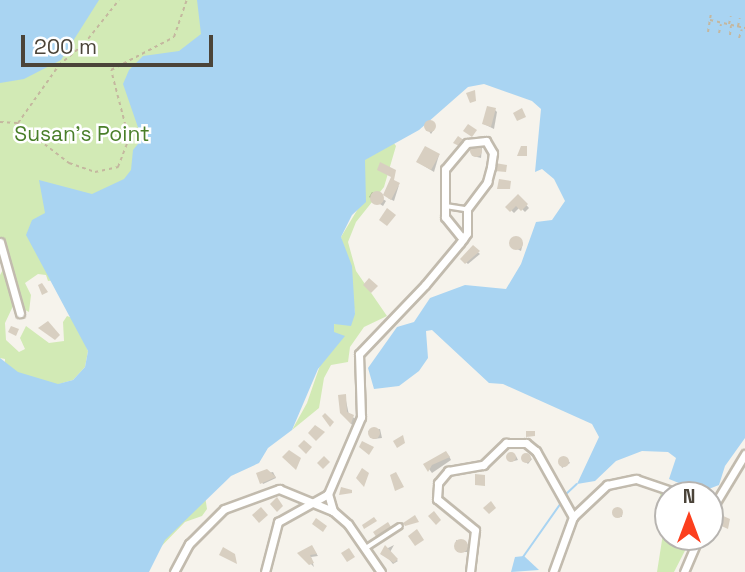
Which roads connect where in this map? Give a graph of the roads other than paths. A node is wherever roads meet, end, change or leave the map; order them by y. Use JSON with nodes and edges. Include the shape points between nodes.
{"nodes":[{"id":1,"x":444,"y":206,"type":"junction"},
{"id":2,"x":467,"y":209,"type":"junction"},
{"id":3,"x":463,"y":239,"type":"junction"},
{"id":4,"x":0,"y":242,"type":"edge"},
{"id":5,"x":20,"y":313,"type":"dead end"},
{"id":6,"x":745,"y":454,"type":"edge"},
{"id":7,"x":654,"y":487,"type":"edge"},
{"id":8,"x":724,"y":487,"type":"edge"},
{"id":9,"x":328,"y":494,"type":"junction"},
{"id":10,"x":311,"y":501,"type":"junction"},
{"id":11,"x":333,"y":511,"type":"junction"},
{"id":12,"x":573,"y":517,"type":"junction"},
{"id":13,"x":400,"y":526,"type":"dead end"},
{"id":14,"x":365,"y":549,"type":"junction"},
{"id":15,"x":693,"y":551,"type":"edge"},
{"id":16,"x":174,"y":572,"type":"edge"},
{"id":17,"x":265,"y":572,"type":"edge"},
{"id":18,"x":380,"y":572,"type":"edge"},
{"id":19,"x":470,"y":572,"type":"edge"},
{"id":20,"x":553,"y":572,"type":"edge"},
{"id":21,"x":684,"y":572,"type":"edge"}],
"edges":[{"from":1,"to":2,"type":"lane"},
{"from":1,"to":2,"type":"street","via":[[445,169],[452,158],[467,143],[486,141],[493,153],[487,182]]},
{"from":1,"to":3,"type":"street","via":[[451,229]]},
{"from":2,"to":3,"type":"street","via":[[469,227]]},
{"from":3,"to":9,"type":"street","via":[[359,354],[361,417]]},
{"from":4,"to":5,"type":"street"},
{"from":6,"to":8,"type":"street"},
{"from":7,"to":12,"type":"street","via":[[625,479],[600,490]]},
{"from":9,"to":10,"type":"street"},
{"from":9,"to":11,"type":"street"},
{"from":10,"to":11,"type":"street"},
{"from":10,"to":16,"type":"street","via":[[279,489],[236,503],[202,529]]},
{"from":10,"to":17,"type":"street","via":[[278,522]]},
{"from":11,"to":14,"type":"street"},
{"from":12,"to":19,"type":"street","via":[[536,451],[526,443],[506,443],[483,465],[448,471],[438,483],[437,499],[475,530]]},
{"from":12,"to":20,"type":"street"},
{"from":13,"to":14,"type":"lane"},
{"from":14,"to":18,"type":"street"},
{"from":15,"to":21,"type":"street"}]}
